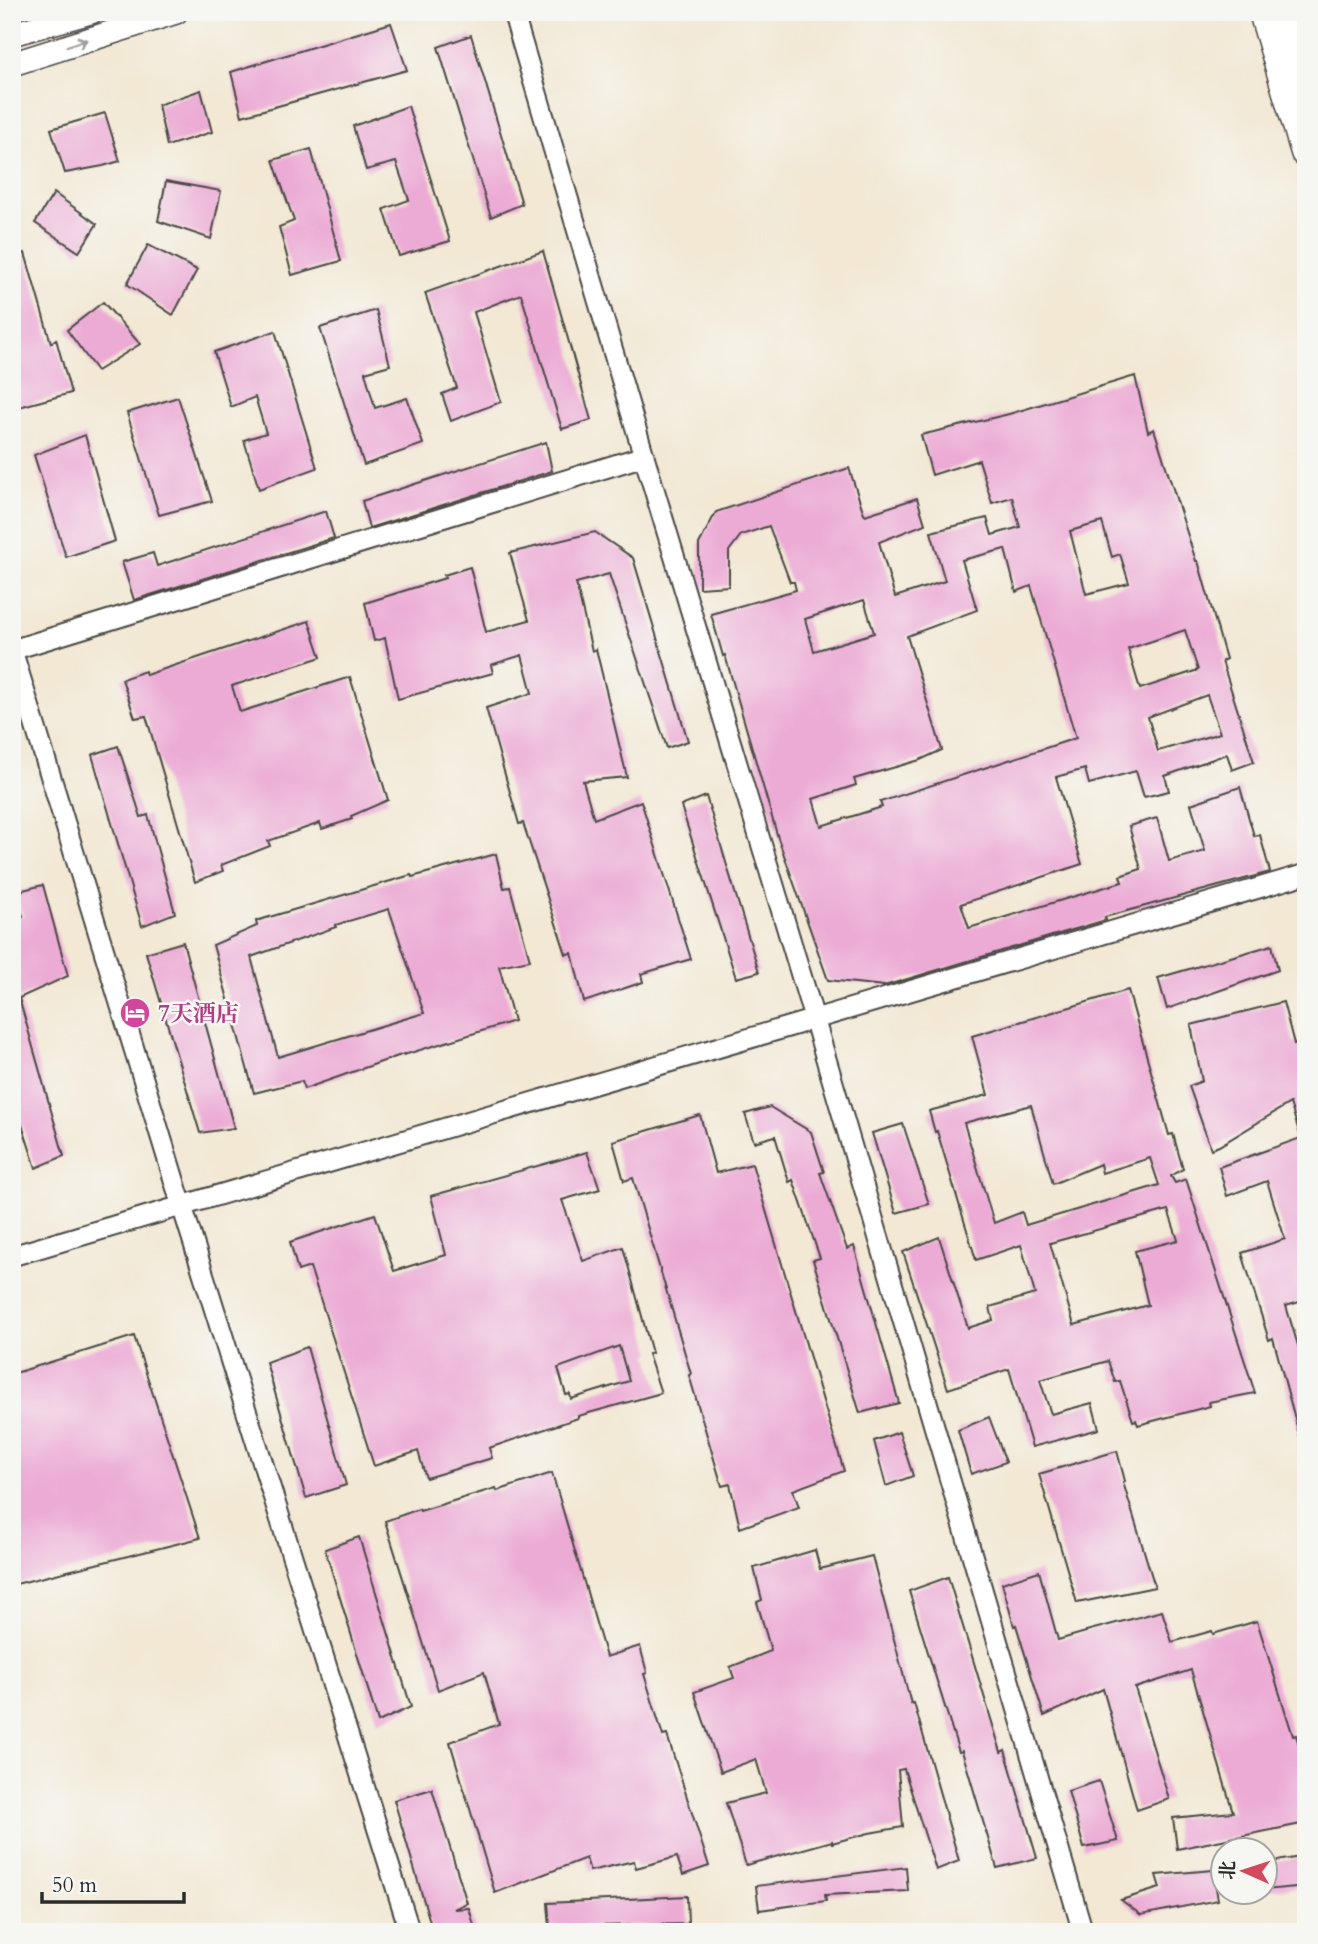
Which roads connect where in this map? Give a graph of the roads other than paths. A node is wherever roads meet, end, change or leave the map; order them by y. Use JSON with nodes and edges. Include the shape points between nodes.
{"nodes":[{"id":1,"x":91,"y":12,"type":"edge"},
{"id":2,"x":176,"y":12,"type":"edge"},
{"id":3,"x":513,"y":12,"type":"edge"},
{"id":4,"x":1264,"y":12,"type":"edge"},
{"id":5,"x":1289,"y":12,"type":"edge"},
{"id":6,"x":12,"y":34,"type":"edge"},
{"id":7,"x":12,"y":64,"type":"edge"},
{"id":8,"x":1306,"y":70,"type":"edge"},
{"id":9,"x":1306,"y":152,"type":"edge"},
{"id":10,"x":644,"y":456,"type":"junction"},
{"id":11,"x":1306,"y":874,"type":"edge"},
{"id":12,"x":814,"y":1018,"type":"junction"},
{"id":13,"x":183,"y":1206,"type":"junction"},
{"id":14,"x":12,"y":1256,"type":"edge"},
{"id":15,"x":410,"y":1932,"type":"edge"},
{"id":16,"x":1083,"y":1932,"type":"edge"}],
"edges":[{"from":1,"to":6,"type":"street"},
{"from":7,"to":2,"type":"street","one_way":true},
{"from":3,"to":10,"type":"street"},
{"from":4,"to":9,"type":"main road"},
{"from":5,"to":8,"type":"main road"},
{"from":10,"to":12,"type":"street"},
{"from":10,"to":13,"type":"street","via":[[12,650]]},
{"from":11,"to":12,"type":"street"},
{"from":12,"to":13,"type":"street"},
{"from":12,"to":16,"type":"street"},
{"from":13,"to":14,"type":"street"},
{"from":13,"to":15,"type":"street"}]}
